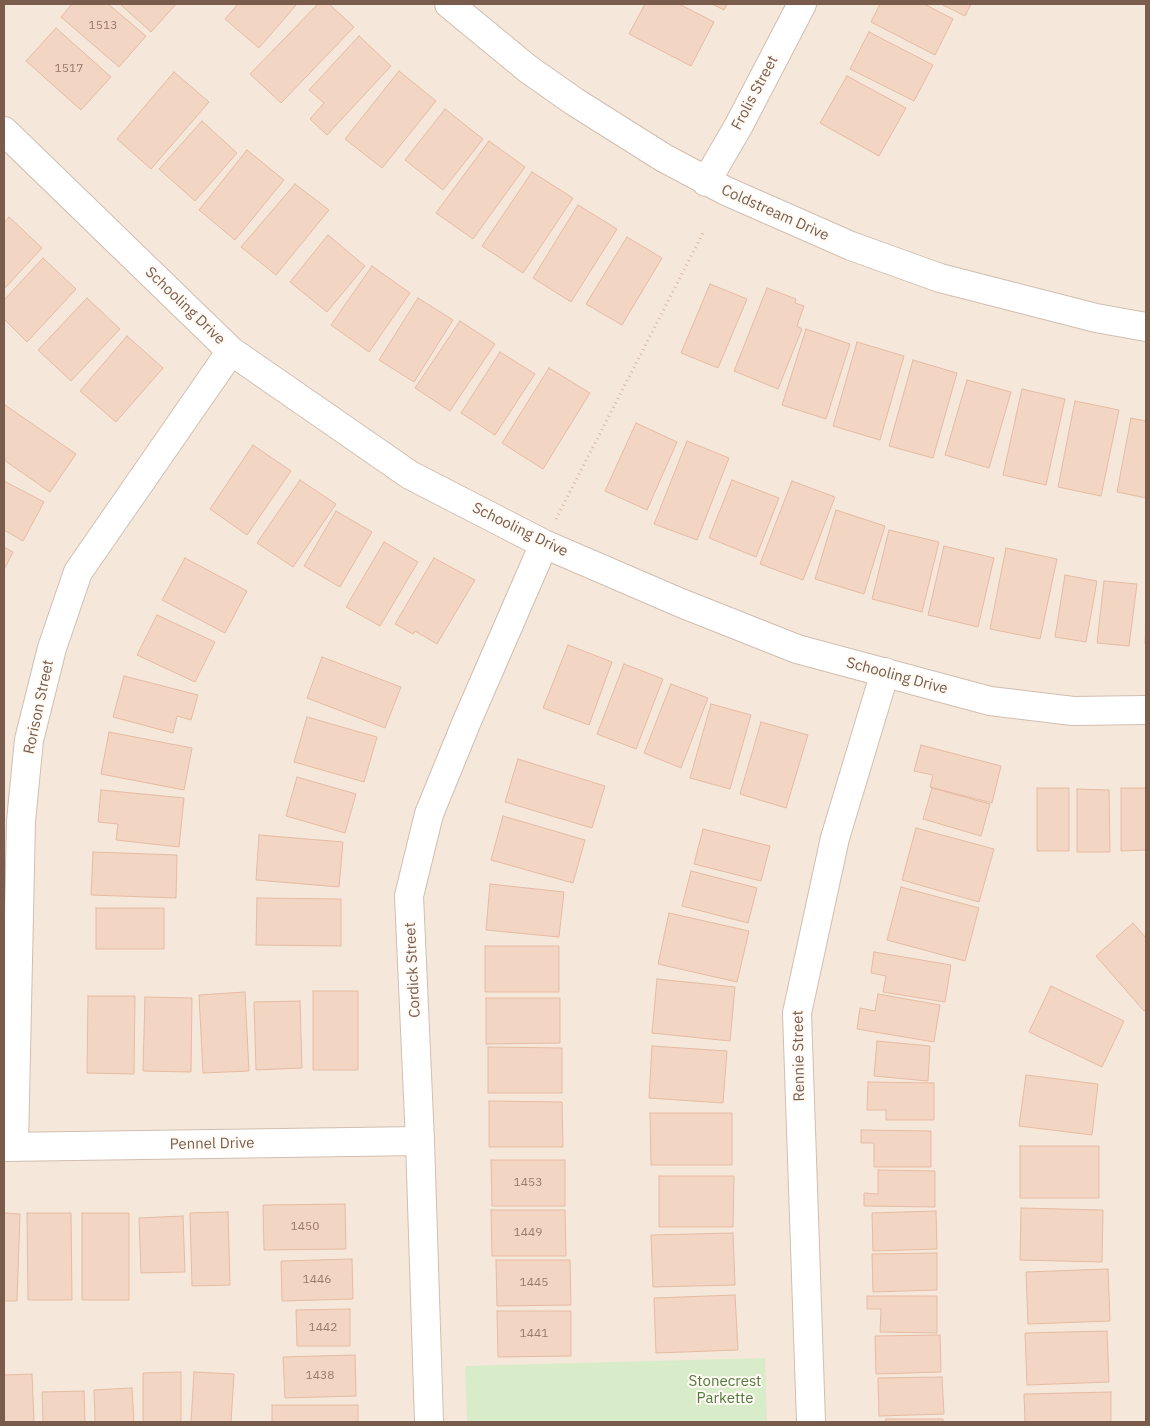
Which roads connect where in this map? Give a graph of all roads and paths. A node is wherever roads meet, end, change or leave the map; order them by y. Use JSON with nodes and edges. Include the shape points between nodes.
{"nodes":[{"id":1,"x":449,"y":4,"type":"edge"},
{"id":2,"x":802,"y":4,"type":"edge"},
{"id":3,"x":4,"y":131,"type":"edge"},
{"id":4,"x":706,"y":182,"type":"junction"},
{"id":5,"x":703,"y":233,"type":"dead end"},
{"id":6,"x":1146,"y":327,"type":"edge"},
{"id":7,"x":231,"y":351,"type":"junction"},
{"id":8,"x":544,"y":544,"type":"junction"},
{"id":9,"x":884,"y":672,"type":"junction"},
{"id":10,"x":1146,"y":710,"type":"edge"},
{"id":11,"x":420,"y":1140,"type":"junction"},
{"id":12,"x":9,"y":1146,"type":"edge"},
{"id":13,"x":429,"y":1422,"type":"edge"},
{"id":14,"x":811,"y":1422,"type":"edge"}],
"edges":[{"from":1,"to":4,"type":"street","name":"Coldstream Drive","via":[[528,69],[575,102]]},
{"from":2,"to":4,"type":"street","name":"Frolis Street"},
{"from":3,"to":7,"type":"street","name":"Schooling Drive"},
{"from":4,"to":6,"type":"street","name":"Coldstream Drive","via":[[812,230],[931,275],[1050,307]]},
{"from":5,"to":8,"type":"path"},
{"from":7,"to":8,"type":"street","name":"Schooling Drive","via":[[410,475]]},
{"from":7,"to":12,"type":"street","name":"Rorison Street","via":[[78,572],[52,648],[29,740],[21,821]]},
{"from":8,"to":9,"type":"street","name":"Schooling Drive","via":[[797,649]]},
{"from":8,"to":11,"type":"street","name":"Cordick Street","via":[[429,814],[409,896]]},
{"from":9,"to":10,"type":"street","name":"Schooling Drive","via":[[990,701],[1073,711]]},
{"from":9,"to":14,"type":"street","name":"Rennie Street","via":[[835,838],[797,1014]]},
{"from":11,"to":12,"type":"street","name":"Pennel Drive"},
{"from":11,"to":13,"type":"street","name":"Cordick Street"}]}
